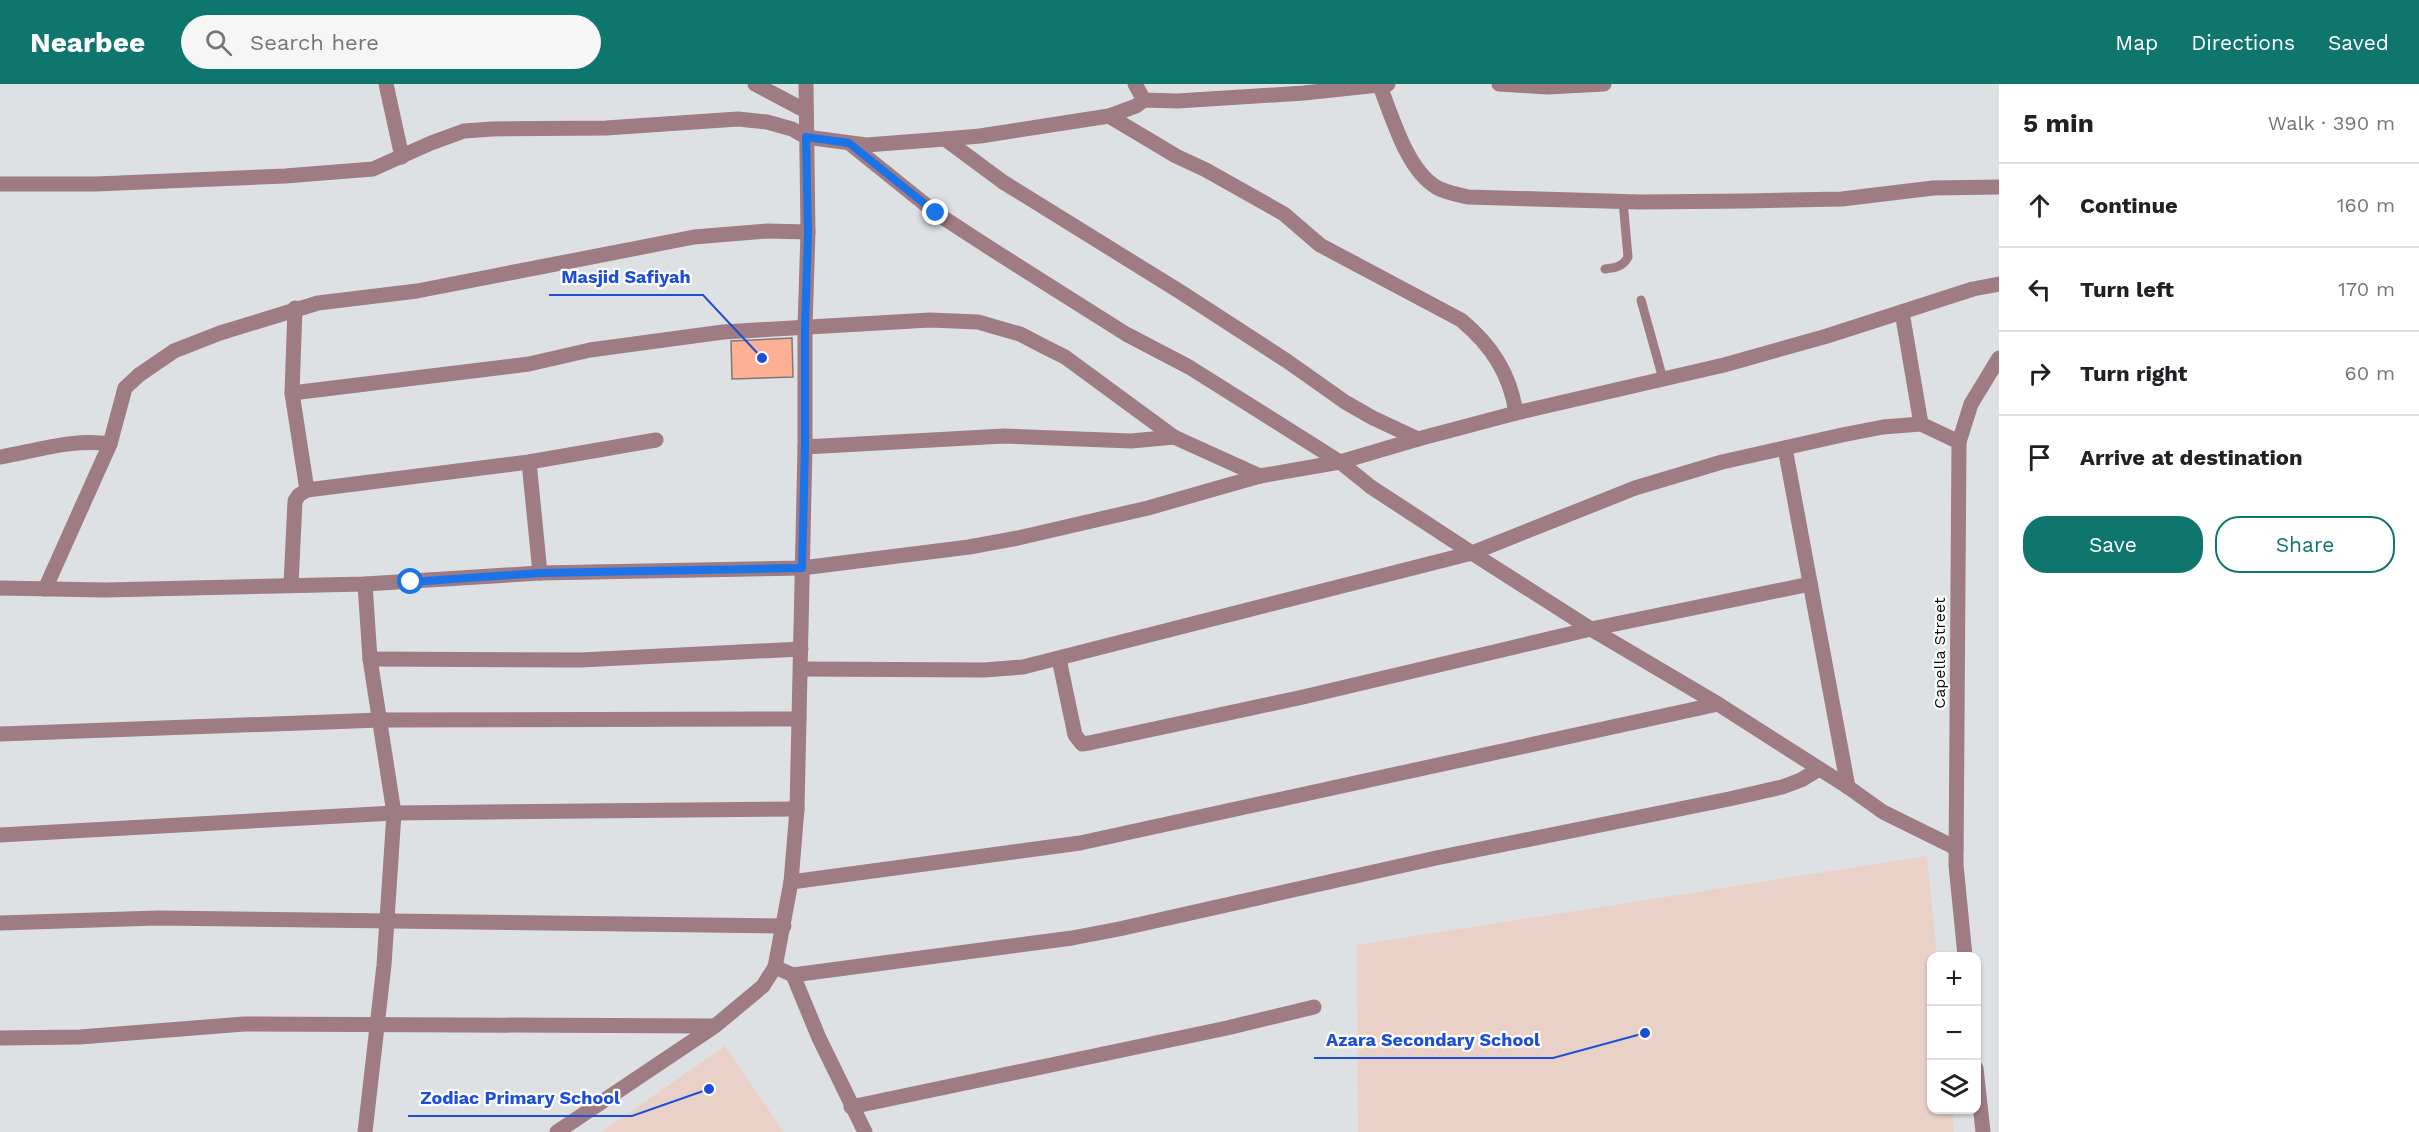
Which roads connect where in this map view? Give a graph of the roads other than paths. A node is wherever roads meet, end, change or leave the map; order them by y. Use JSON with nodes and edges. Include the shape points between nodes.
{"nodes":[{"id":1,"x":386,"y":84,"type":"edge"},
{"id":2,"x":755,"y":84,"type":"edge"},
{"id":3,"x":806,"y":84,"type":"edge"},
{"id":4,"x":1135,"y":84,"type":"edge"},
{"id":5,"x":1382,"y":84,"type":"edge"},
{"id":6,"x":1499,"y":84,"type":"edge"},
{"id":7,"x":1604,"y":84,"type":"edge"},
{"id":8,"x":1547,"y":86,"type":"edge"},
{"id":9,"x":1237,"y":90,"type":"edge"},
{"id":10,"x":1144,"y":100,"type":"junction"},
{"id":11,"x":806,"y":111,"type":"junction"},
{"id":12,"x":1108,"y":116,"type":"junction"},
{"id":13,"x":806,"y":137,"type":"junction"},
{"id":14,"x":945,"y":139,"type":"junction"},
{"id":15,"x":849,"y":143,"type":"junction"},
{"id":16,"x":402,"y":157,"type":"junction"},
{"id":17,"x":0,"y":184,"type":"edge"},
{"id":18,"x":1999,"y":187,"type":"edge"},
{"id":19,"x":1623,"y":201,"type":"junction"},
{"id":20,"x":808,"y":232,"type":"junction"},
{"id":21,"x":1605,"y":269,"type":"dead end"},
{"id":22,"x":1999,"y":284,"type":"edge"},
{"id":23,"x":1641,"y":300,"type":"dead end"},
{"id":24,"x":295,"y":308,"type":"junction"},
{"id":25,"x":1902,"y":312,"type":"junction"},
{"id":26,"x":805,"y":327,"type":"junction"},
{"id":27,"x":1999,"y":358,"type":"edge"},
{"id":28,"x":1663,"y":379,"type":"junction"},
{"id":29,"x":292,"y":393,"type":"junction"},
{"id":30,"x":1516,"y":413,"type":"junction"},
{"id":31,"x":1922,"y":424,"type":"junction"},
{"id":32,"x":1174,"y":436,"type":"junction"},
{"id":33,"x":1418,"y":439,"type":"junction"},
{"id":34,"x":656,"y":440,"type":"dead end"},
{"id":35,"x":1959,"y":442,"type":"junction"},
{"id":36,"x":110,"y":444,"type":"junction"},
{"id":37,"x":805,"y":447,"type":"junction"},
{"id":38,"x":1785,"y":448,"type":"junction"},
{"id":39,"x":0,"y":457,"type":"edge"},
{"id":40,"x":529,"y":462,"type":"junction"},
{"id":41,"x":1340,"y":462,"type":"junction"},
{"id":42,"x":1260,"y":476,"type":"junction"},
{"id":43,"x":307,"y":490,"type":"junction"},
{"id":44,"x":1472,"y":554,"type":"junction"},
{"id":45,"x":802,"y":568,"type":"junction"},
{"id":46,"x":540,"y":573,"type":"junction"},
{"id":47,"x":365,"y":584,"type":"junction"},
{"id":48,"x":1810,"y":584,"type":"junction"},
{"id":49,"x":291,"y":585,"type":"junction"},
{"id":50,"x":0,"y":588,"type":"edge"},
{"id":51,"x":45,"y":589,"type":"junction"},
{"id":52,"x":1590,"y":629,"type":"junction"},
{"id":53,"x":801,"y":649,"type":"junction"},
{"id":54,"x":370,"y":659,"type":"junction"},
{"id":55,"x":1059,"y":659,"type":"junction"},
{"id":56,"x":801,"y":669,"type":"junction"},
{"id":57,"x":1718,"y":704,"type":"junction"},
{"id":58,"x":799,"y":719,"type":"junction"},
{"id":59,"x":380,"y":720,"type":"junction"},
{"id":60,"x":0,"y":734,"type":"edge"},
{"id":61,"x":1819,"y":769,"type":"junction"},
{"id":62,"x":1848,"y":786,"type":"junction"},
{"id":63,"x":796,"y":809,"type":"junction"},
{"id":64,"x":394,"y":813,"type":"junction"},
{"id":65,"x":0,"y":835,"type":"edge"},
{"id":66,"x":1956,"y":848,"type":"junction"},
{"id":67,"x":792,"y":882,"type":"junction"},
{"id":68,"x":387,"y":920,"type":"junction"},
{"id":69,"x":0,"y":922,"type":"edge"},
{"id":70,"x":784,"y":926,"type":"junction"},
{"id":71,"x":1965,"y":952,"type":"edge"},
{"id":72,"x":776,"y":967,"type":"junction"},
{"id":73,"x":793,"y":975,"type":"junction"},
{"id":74,"x":1314,"y":1007,"type":"dead end"},
{"id":75,"x":376,"y":1026,"type":"junction"},
{"id":76,"x":715,"y":1026,"type":"junction"},
{"id":77,"x":0,"y":1038,"type":"edge"},
{"id":78,"x":851,"y":1107,"type":"junction"},
{"id":79,"x":1981,"y":1111,"type":"edge"},
{"id":80,"x":365,"y":1132,"type":"edge"},
{"id":81,"x":557,"y":1132,"type":"edge"},
{"id":82,"x":865,"y":1132,"type":"edge"},
{"id":83,"x":1983,"y":1132,"type":"edge"}],
"edges":[{"from":1,"to":16,"type":"street"},
{"from":2,"to":11,"type":"street"},
{"from":3,"to":11,"type":"street"},
{"from":4,"to":10,"type":"street"},
{"from":5,"to":9,"type":"street","via":[[1304,93]]},
{"from":5,"to":19,"type":"street","via":[[1394,123],[1412,159],[1434,186],[1446,192],[1468,197]]},
{"from":6,"to":8,"type":"street"},
{"from":7,"to":8,"type":"street"},
{"from":9,"to":10,"type":"street"},
{"from":10,"to":12,"type":"street","via":[[1129,110]]},
{"from":11,"to":13,"type":"street"},
{"from":12,"to":14,"type":"street"},
{"from":12,"to":30,"type":"street","via":[[1284,214],[1320,245],[1461,320],[1480,336],[1503,368]]},
{"from":13,"to":15,"type":"street"},
{"from":13,"to":16,"type":"street","via":[[767,122],[738,119],[606,128],[492,129],[464,131]]},
{"from":13,"to":20,"type":"street"},
{"from":14,"to":15,"type":"street"},
{"from":14,"to":33,"type":"street","via":[[1003,182],[1179,291],[1345,402]]},
{"from":15,"to":41,"type":"street","via":[[958,228]]},
{"from":16,"to":17,"type":"street","via":[[373,170],[285,176]]},
{"from":18,"to":19,"type":"street","via":[[1933,188],[1842,199]]},
{"from":19,"to":21,"type":"lane","via":[[1628,257],[1616,268]]},
{"from":20,"to":24,"type":"street","via":[[694,237],[552,267]]},
{"from":20,"to":26,"type":"street"},
{"from":22,"to":25,"type":"street"},
{"from":23,"to":28,"type":"lane"},
{"from":24,"to":29,"type":"street"},
{"from":24,"to":36,"type":"street","via":[[174,351],[139,375],[125,388]]},
{"from":25,"to":28,"type":"street"},
{"from":25,"to":31,"type":"street"},
{"from":26,"to":29,"type":"street","via":[[723,332],[590,350],[529,364]]},
{"from":26,"to":32,"type":"street","via":[[978,322],[1020,334],[1065,357]]},
{"from":26,"to":37,"type":"street"},
{"from":27,"to":35,"type":"street","name":"Capella Street","via":[[1971,404]]},
{"from":28,"to":30,"type":"street"},
{"from":29,"to":43,"type":"street"},
{"from":30,"to":33,"type":"street"},
{"from":31,"to":35,"type":"street"},
{"from":31,"to":38,"type":"street","via":[[1883,427]]},
{"from":32,"to":37,"type":"street","via":[[1131,441],[1004,436]]},
{"from":32,"to":42,"type":"street"},
{"from":33,"to":41,"type":"street"},
{"from":34,"to":40,"type":"street"},
{"from":35,"to":66,"type":"street","name":"Capella Street"},
{"from":36,"to":39,"type":"street","via":[[81,444]]},
{"from":36,"to":51,"type":"street"},
{"from":37,"to":45,"type":"street"},
{"from":38,"to":44,"type":"street","via":[[1658,481]]},
{"from":38,"to":48,"type":"street"},
{"from":40,"to":43,"type":"street"},
{"from":40,"to":46,"type":"street"},
{"from":41,"to":42,"type":"street"},
{"from":41,"to":44,"type":"street"},
{"from":42,"to":45,"type":"street","via":[[1148,508],[1018,538]]},
{"from":43,"to":49,"type":"street","via":[[295,501]]},
{"from":44,"to":52,"type":"street"},
{"from":44,"to":55,"type":"street"},
{"from":45,"to":46,"type":"street"},
{"from":45,"to":53,"type":"street"},
{"from":46,"to":47,"type":"street"},
{"from":47,"to":49,"type":"street"},
{"from":47,"to":54,"type":"street"},
{"from":48,"to":52,"type":"street"},
{"from":48,"to":62,"type":"street"},
{"from":49,"to":51,"type":"street"},
{"from":50,"to":51,"type":"street"},
{"from":52,"to":55,"type":"street","via":[[1304,697],[1082,744],[1073,730]]},
{"from":52,"to":57,"type":"street"},
{"from":53,"to":54,"type":"street","via":[[581,660]]},
{"from":53,"to":56,"type":"street"},
{"from":54,"to":59,"type":"street"},
{"from":55,"to":56,"type":"street","via":[[984,670]]},
{"from":56,"to":58,"type":"street"},
{"from":57,"to":61,"type":"street"},
{"from":57,"to":67,"type":"street","via":[[1080,843]]},
{"from":58,"to":59,"type":"street"},
{"from":58,"to":63,"type":"street"},
{"from":59,"to":60,"type":"street"},
{"from":59,"to":64,"type":"street"},
{"from":61,"to":62,"type":"street"},
{"from":61,"to":73,"type":"street","via":[[1782,787],[1119,929]]},
{"from":62,"to":66,"type":"street","via":[[1883,812]]},
{"from":63,"to":64,"type":"street"},
{"from":63,"to":67,"type":"street"},
{"from":64,"to":65,"type":"street"},
{"from":64,"to":68,"type":"street"},
{"from":66,"to":71,"type":"street","name":"Capella Street"},
{"from":67,"to":70,"type":"street"},
{"from":68,"to":69,"type":"street","via":[[158,918]]},
{"from":68,"to":70,"type":"street"},
{"from":68,"to":75,"type":"street"},
{"from":70,"to":72,"type":"street"},
{"from":72,"to":73,"type":"street"},
{"from":72,"to":76,"type":"street","via":[[763,986]]},
{"from":73,"to":78,"type":"street"},
{"from":74,"to":78,"type":"street"},
{"from":75,"to":76,"type":"street"},
{"from":75,"to":77,"type":"street","via":[[244,1024],[80,1037]]},
{"from":75,"to":80,"type":"street"},
{"from":76,"to":81,"type":"street"},
{"from":78,"to":82,"type":"street"},
{"from":79,"to":83,"type":"street"}]}
